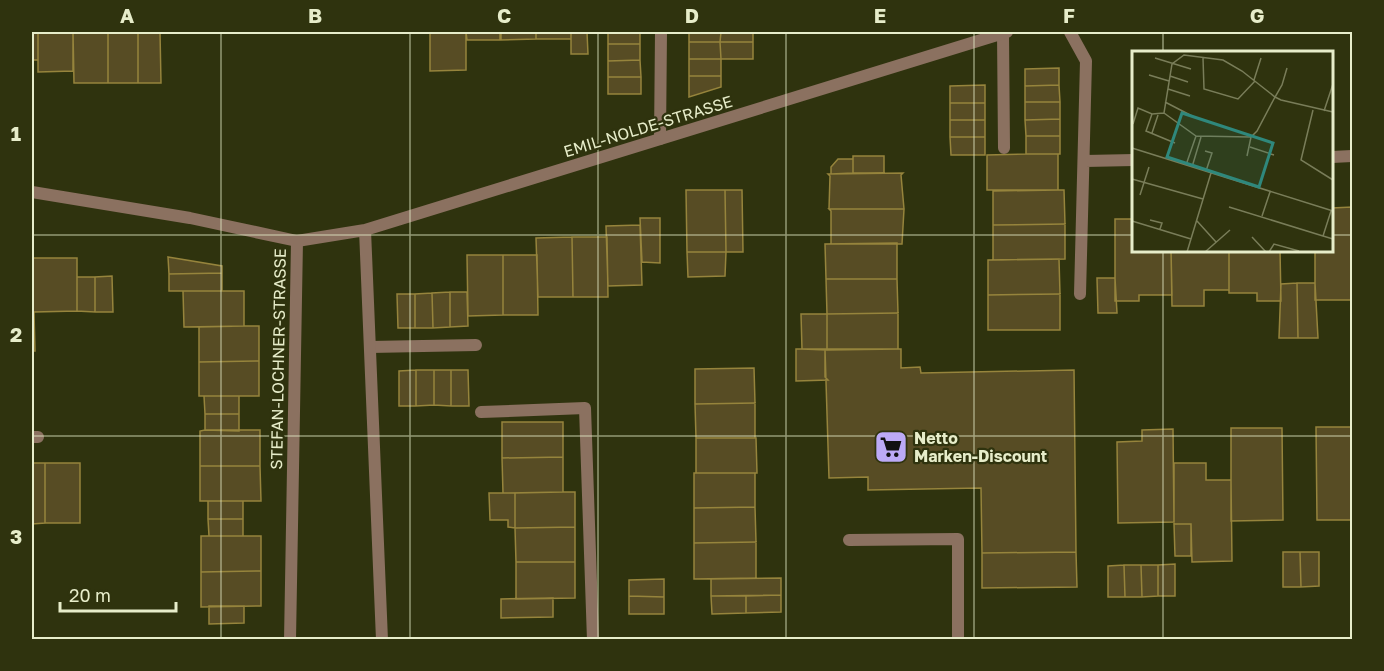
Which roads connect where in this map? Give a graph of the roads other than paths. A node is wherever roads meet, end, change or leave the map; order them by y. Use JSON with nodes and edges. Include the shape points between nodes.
{"nodes":[{"id":1,"x":661,"y":32,"type":"edge"},
{"id":2,"x":1005,"y":32,"type":"edge"},
{"id":3,"x":1070,"y":32,"type":"edge"},
{"id":4,"x":660,"y":139,"type":"junction"},
{"id":5,"x":1004,"y":147,"type":"dead end"},
{"id":6,"x":1333,"y":156,"type":"edge"},
{"id":7,"x":1353,"y":156,"type":"edge"},
{"id":8,"x":1132,"y":160,"type":"edge"},
{"id":9,"x":1085,"y":161,"type":"junction"},
{"id":10,"x":32,"y":192,"type":"edge"},
{"id":11,"x":365,"y":230,"type":"junction"},
{"id":12,"x":297,"y":241,"type":"junction"},
{"id":13,"x":1080,"y":294,"type":"dead end"},
{"id":14,"x":476,"y":345,"type":"dead end"},
{"id":15,"x":370,"y":348,"type":"junction"},
{"id":16,"x":481,"y":412,"type":"dead end"},
{"id":17,"x":849,"y":540,"type":"dead end"},
{"id":18,"x":290,"y":639,"type":"edge"},
{"id":19,"x":381,"y":639,"type":"edge"},
{"id":20,"x":593,"y":639,"type":"edge"},
{"id":21,"x":958,"y":639,"type":"edge"}],
"edges":[{"from":1,"to":4,"type":"street"},
{"from":2,"to":4,"type":"street","name":"EMIL-NOLDE-STRASSE"},
{"from":2,"to":5,"type":"street"},
{"from":3,"to":9,"type":"street","via":[[1086,61]]},
{"from":4,"to":11,"type":"street","name":"EMIL-NOLDE-STRASSE"},
{"from":6,"to":7,"type":"street"},
{"from":8,"to":9,"type":"street"},
{"from":9,"to":13,"type":"street"},
{"from":10,"to":12,"type":"street","name":"STEFAN-LOCHNER-STRASSE","via":[[190,218]]},
{"from":11,"to":12,"type":"street","name":"EMIL-NOLDE-STRASSE"},
{"from":11,"to":15,"type":"street"},
{"from":12,"to":18,"type":"street","name":"STEFAN-LOCHNER-STRASSE"},
{"from":14,"to":15,"type":"street"},
{"from":15,"to":19,"type":"street"},
{"from":16,"to":20,"type":"street","via":[[585,408]]},
{"from":17,"to":21,"type":"street","via":[[957,539]]}]}
